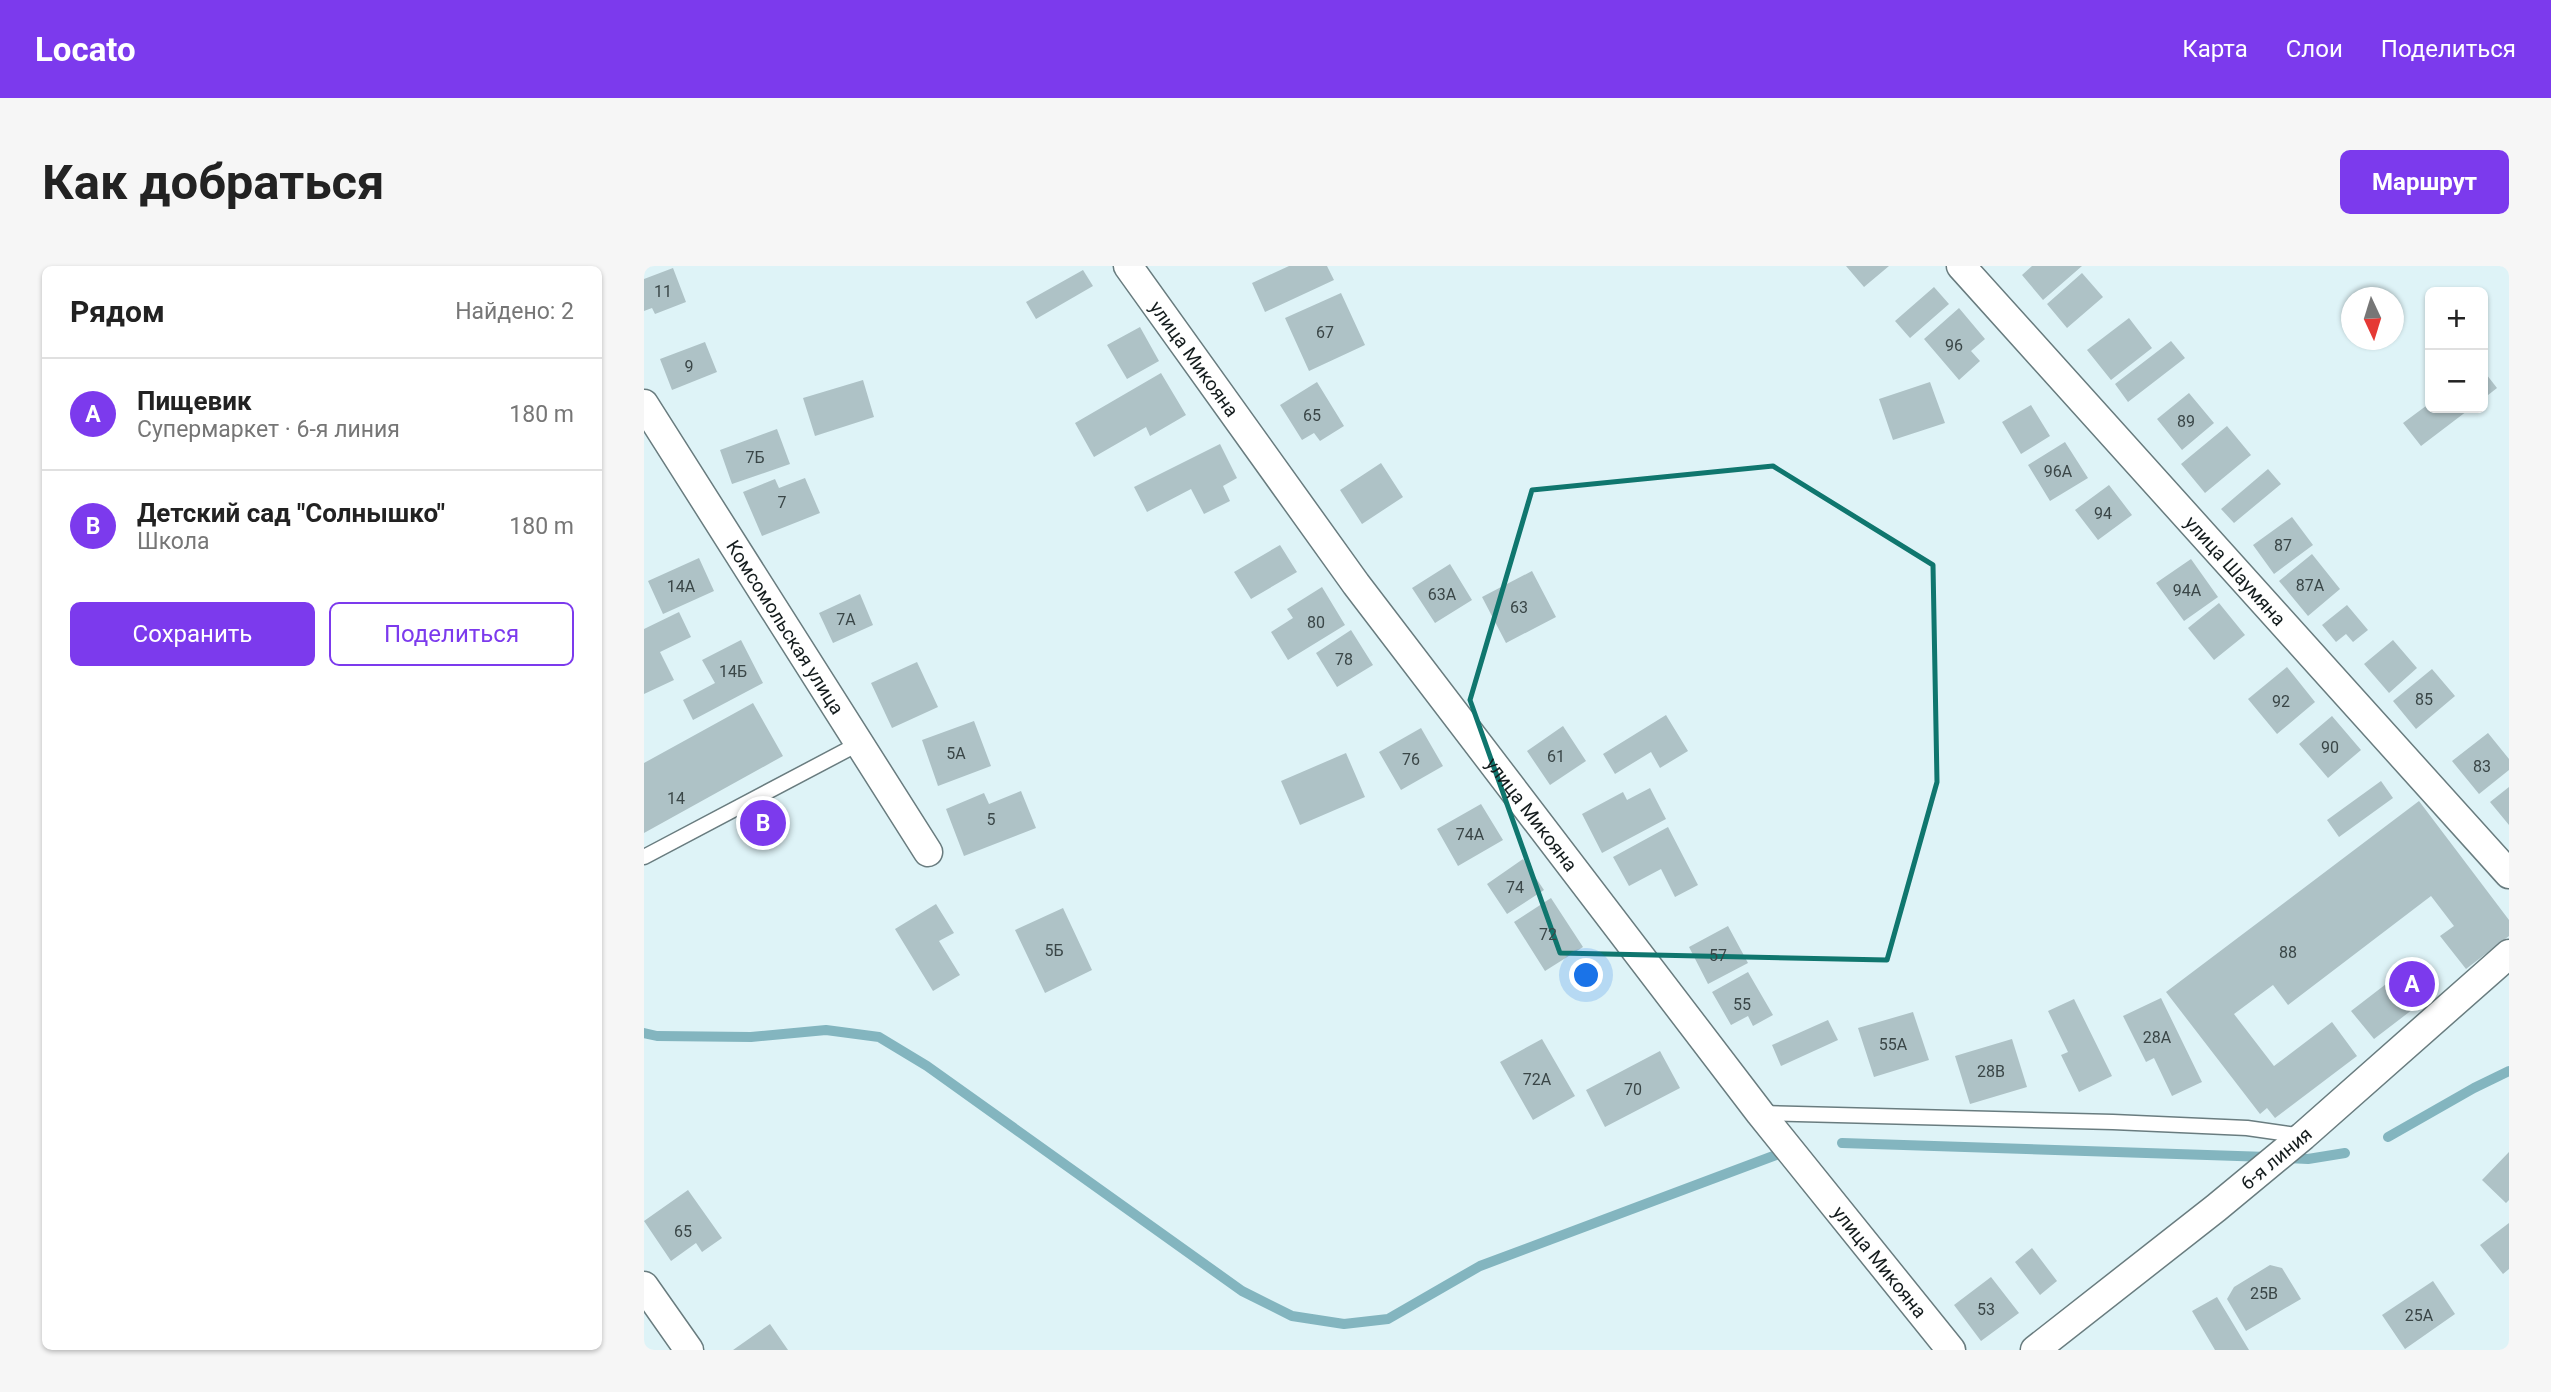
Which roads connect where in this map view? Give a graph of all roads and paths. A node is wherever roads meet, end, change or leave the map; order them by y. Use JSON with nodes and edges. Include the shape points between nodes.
{"nodes":[{"id":1,"x":1128,"y":266,"type":"edge"},
{"id":2,"x":1961,"y":266,"type":"edge"},
{"id":3,"x":644,"y":404,"type":"edge"},
{"id":4,"x":858,"y":744,"type":"junction"},
{"id":5,"x":928,"y":852,"type":"dead end"},
{"id":6,"x":644,"y":857,"type":"edge"},
{"id":7,"x":2509,"y":874,"type":"edge"},
{"id":8,"x":2509,"y":954,"type":"edge"},
{"id":9,"x":1760,"y":1113,"type":"junction"},
{"id":10,"x":2303,"y":1136,"type":"junction"},
{"id":11,"x":644,"y":1286,"type":"edge"},
{"id":12,"x":689,"y":1350,"type":"edge"},
{"id":13,"x":1951,"y":1350,"type":"edge"},
{"id":14,"x":2035,"y":1350,"type":"edge"}],
"edges":[{"from":1,"to":9,"type":"street","name":"улица Микояна","via":[[1356,584]]},
{"from":2,"to":7,"type":"street","name":"улица Шаумяна"},
{"from":3,"to":4,"type":"street","name":"Комсомольская улица"},
{"from":4,"to":5,"type":"street","name":"Комсомольская улица"},
{"from":4,"to":6,"type":"lane"},
{"from":8,"to":10,"type":"street","name":"6-я линия"},
{"from":9,"to":10,"type":"lane","via":[[2113,1122],[2247,1128]]},
{"from":9,"to":13,"type":"street","name":"улица Микояна"},
{"from":10,"to":14,"type":"street","name":"6-я линия"},
{"from":11,"to":12,"type":"street"}]}
